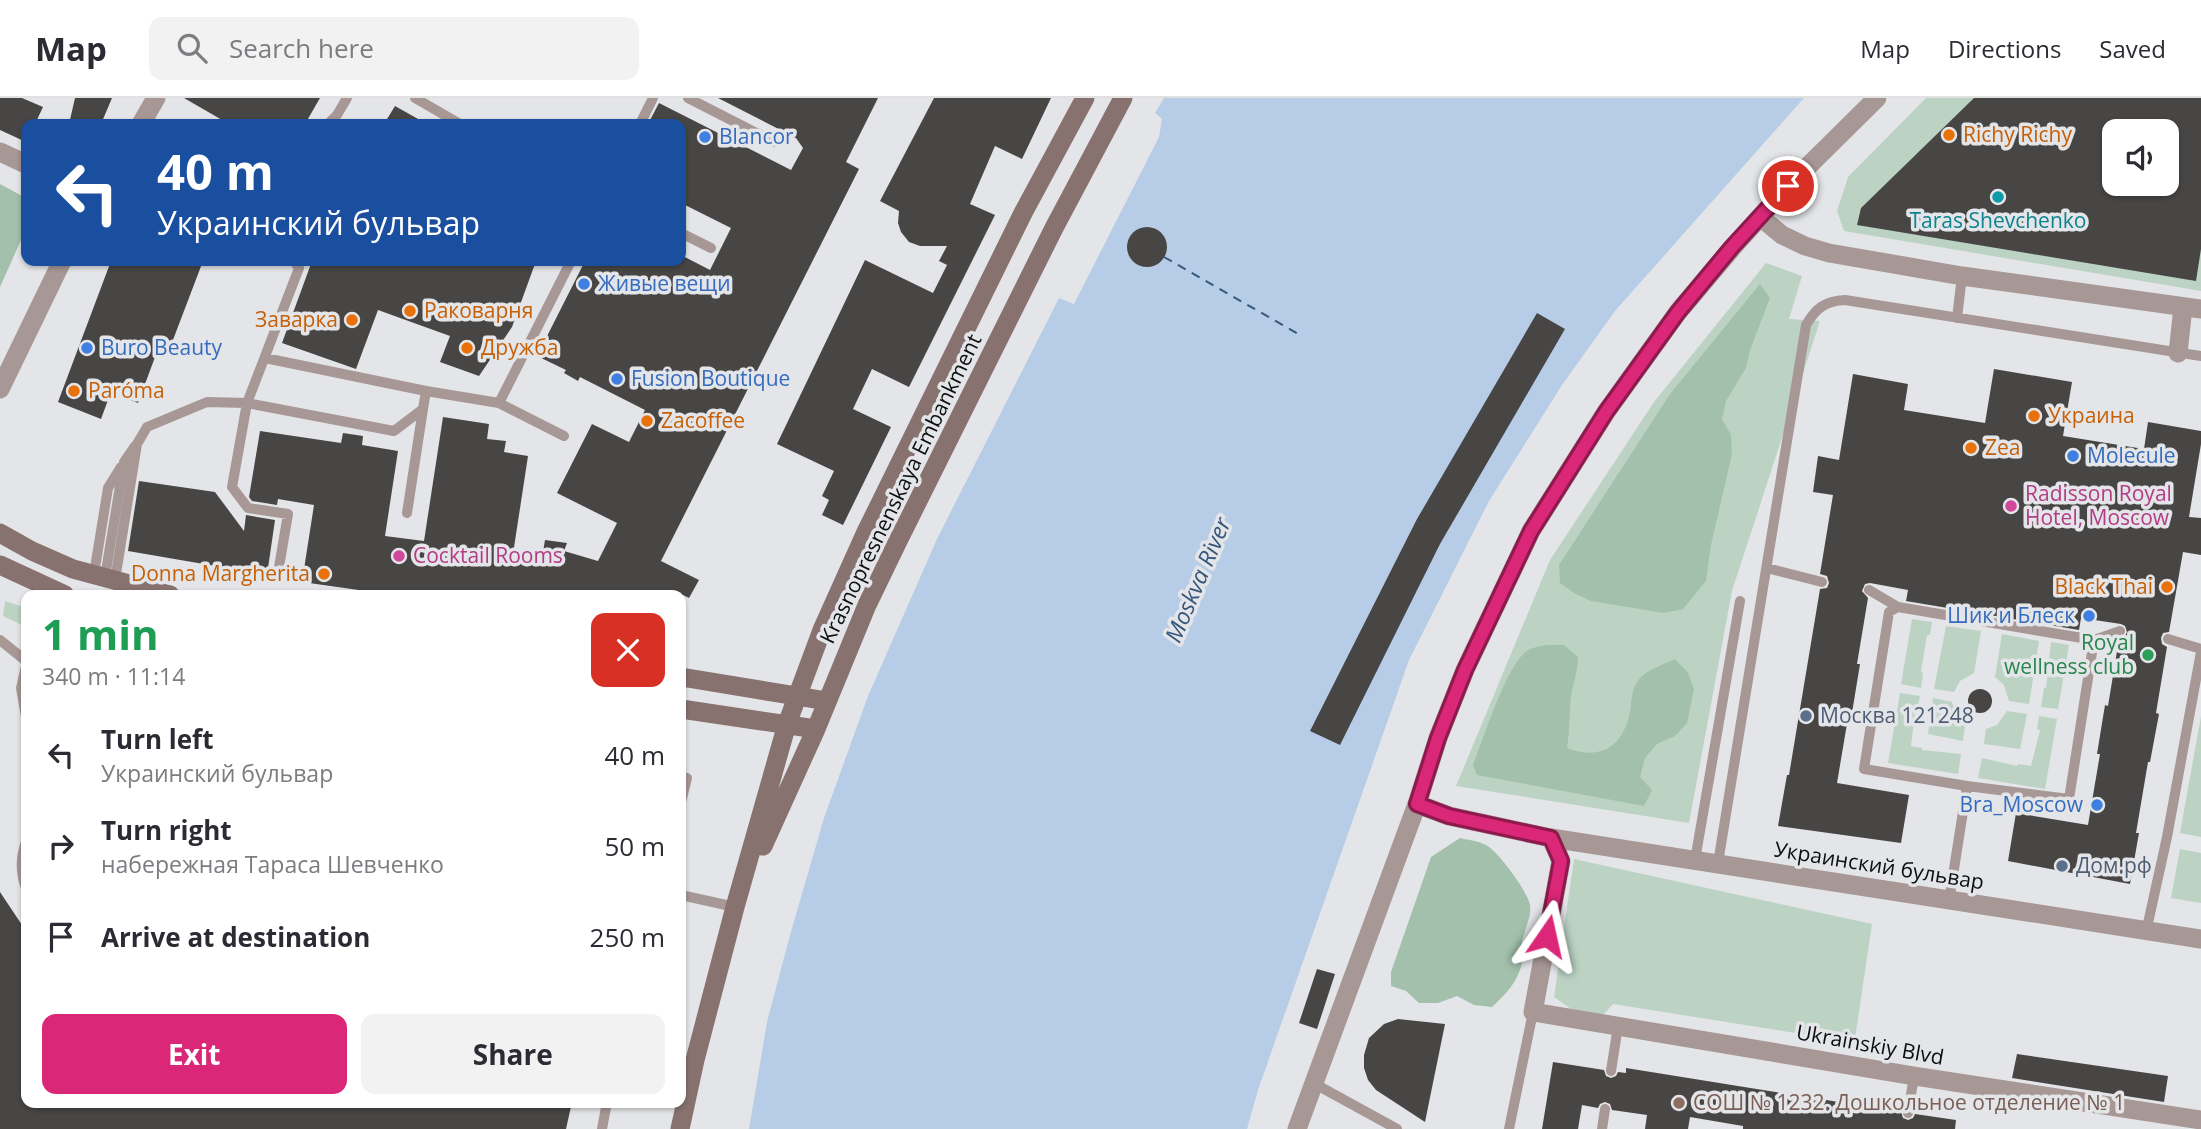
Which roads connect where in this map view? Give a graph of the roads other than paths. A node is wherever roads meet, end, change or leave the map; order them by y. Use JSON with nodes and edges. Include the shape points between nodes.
{"nodes":[{"id":1,"x":156,"y":98,"type":"edge"},
{"id":2,"x":347,"y":98,"type":"edge"},
{"id":3,"x":415,"y":98,"type":"edge"},
{"id":4,"x":653,"y":98,"type":"edge"},
{"id":5,"x":688,"y":98,"type":"edge"},
{"id":6,"x":1085,"y":98,"type":"edge"},
{"id":7,"x":1123,"y":98,"type":"edge"},
{"id":8,"x":1877,"y":98,"type":"edge"},
{"id":9,"x":144,"y":119,"type":"edge"},
{"id":10,"x":333,"y":119,"type":"edge"},
{"id":11,"x":451,"y":119,"type":"edge"},
{"id":12,"x":642,"y":119,"type":"edge"},
{"id":13,"x":774,"y":142,"type":"dead end"},
{"id":14,"x":0,"y":152,"type":"edge"},
{"id":15,"x":21,"y":162,"type":"edge"},
{"id":16,"x":1760,"y":216,"type":"junction"},
{"id":17,"x":686,"y":236,"type":"edge"},
{"id":18,"x":711,"y":248,"type":"dead end"},
{"id":19,"x":60,"y":266,"type":"edge"},
{"id":20,"x":298,"y":266,"type":"edge"},
{"id":21,"x":568,"y":266,"type":"edge"},
{"id":22,"x":1962,"y":276,"type":"junction"},
{"id":23,"x":2192,"y":308,"type":"edge"},
{"id":24,"x":1958,"y":318,"type":"junction"},
{"id":25,"x":2178,"y":353,"type":"junction"},
{"id":26,"x":2201,"y":356,"type":"edge"},
{"id":27,"x":265,"y":358,"type":"junction"},
{"id":28,"x":0,"y":389,"type":"edge"},
{"id":29,"x":426,"y":391,"type":"junction"},
{"id":30,"x":247,"y":403,"type":"junction"},
{"id":31,"x":499,"y":403,"type":"junction"},
{"id":32,"x":423,"y":409,"type":"junction"},
{"id":33,"x":564,"y":436,"type":"dead end"},
{"id":34,"x":137,"y":444,"type":"junction"},
{"id":35,"x":407,"y":513,"type":"dead end"},
{"id":36,"x":0,"y":533,"type":"edge"},
{"id":37,"x":0,"y":565,"type":"edge"},
{"id":38,"x":1767,"y":568,"type":"junction"},
{"id":39,"x":278,"y":573,"type":"dead end"},
{"id":40,"x":105,"y":577,"type":"junction"},
{"id":41,"x":1822,"y":582,"type":"dead end"},
{"id":42,"x":54,"y":590,"type":"edge"},
{"id":43,"x":152,"y":590,"type":"edge"},
{"id":44,"x":1869,"y":590,"type":"dead end"},
{"id":45,"x":1740,"y":601,"type":"dead end"},
{"id":46,"x":1898,"y":607,"type":"junction"},
{"id":47,"x":2120,"y":631,"type":"dead end"},
{"id":48,"x":2168,"y":639,"type":"dead end"},
{"id":49,"x":0,"y":640,"type":"edge"},
{"id":50,"x":2094,"y":640,"type":"junction"},
{"id":51,"x":2201,"y":651,"type":"edge"},
{"id":52,"x":21,"y":659,"type":"edge"},
{"id":53,"x":686,"y":678,"type":"edge"},
{"id":54,"x":797,"y":696,"type":"junction"},
{"id":55,"x":827,"y":701,"type":"junction"},
{"id":56,"x":686,"y":710,"type":"edge"},
{"id":57,"x":788,"y":724,"type":"junction"},
{"id":58,"x":816,"y":729,"type":"junction"},
{"id":59,"x":1967,"y":786,"type":"junction"},
{"id":60,"x":1417,"y":804,"type":"junction"},
{"id":61,"x":1551,"y":838,"type":"junction"},
{"id":62,"x":1695,"y":860,"type":"junction"},
{"id":63,"x":1718,"y":863,"type":"junction"},
{"id":64,"x":686,"y":896,"type":"edge"},
{"id":65,"x":1949,"y":901,"type":"junction"},
{"id":66,"x":735,"y":907,"type":"junction"},
{"id":67,"x":2146,"y":932,"type":"junction"},
{"id":68,"x":2201,"y":939,"type":"edge"},
{"id":69,"x":1533,"y":1012,"type":"junction"},
{"id":70,"x":1618,"y":1026,"type":"junction"},
{"id":71,"x":1611,"y":1071,"type":"dead end"},
{"id":72,"x":1914,"y":1076,"type":"junction"},
{"id":73,"x":1315,"y":1084,"type":"junction"},
{"id":74,"x":686,"y":1101,"type":"edge"},
{"id":75,"x":606,"y":1108,"type":"edge"},
{"id":76,"x":685,"y":1108,"type":"edge"},
{"id":77,"x":1605,"y":1109,"type":"dead end"},
{"id":78,"x":1908,"y":1113,"type":"dead end"},
{"id":79,"x":2201,"y":1120,"type":"edge"},
{"id":80,"x":601,"y":1129,"type":"edge"},
{"id":81,"x":680,"y":1129,"type":"edge"},
{"id":82,"x":1297,"y":1129,"type":"edge"},
{"id":83,"x":1397,"y":1129,"type":"edge"},
{"id":84,"x":1509,"y":1129,"type":"edge"},
{"id":85,"x":1602,"y":1129,"type":"edge"}],
"edges":[{"from":1,"to":9,"type":"street"},
{"from":2,"to":10,"type":"lane"},
{"from":3,"to":11,"type":"lane"},
{"from":4,"to":12,"type":"lane"},
{"from":5,"to":13,"type":"lane"},
{"from":6,"to":54,"type":"main road","name":"Krasnopresnenskaya Embankment","via":[[1023,213],[866,532]]},
{"from":7,"to":55,"type":"main road","name":"Krasnopresnenskaya Embankment","via":[[897,542]]},
{"from":8,"to":16,"type":"street"},
{"from":14,"to":15,"type":"street"},
{"from":16,"to":22,"type":"street","via":[[1805,246]]},
{"from":16,"to":60,"type":"street","via":[[1678,312],[1606,412],[1531,531],[1465,670]]},
{"from":17,"to":18,"type":"lane"},
{"from":19,"to":28,"type":"street"},
{"from":20,"to":27,"type":"lane"},
{"from":21,"to":31,"type":"lane"},
{"from":22,"to":23,"type":"street"},
{"from":22,"to":24,"type":"lane"},
{"from":23,"to":25,"type":"street"},
{"from":24,"to":25,"type":"lane"},
{"from":24,"to":38,"type":"lane","via":[[1844,300],[1832,300],[1812,314],[1806,325]]},
{"from":25,"to":26,"type":"lane"},
{"from":27,"to":29,"type":"lane"},
{"from":27,"to":30,"type":"lane"},
{"from":29,"to":31,"type":"lane"},
{"from":29,"to":32,"type":"lane"},
{"from":30,"to":32,"type":"lane","via":[[394,432]]},
{"from":30,"to":34,"type":"lane","via":[[207,402],[147,427]]},
{"from":30,"to":39,"type":"lane","via":[[232,487],[248,508],[288,514]]},
{"from":31,"to":33,"type":"lane"},
{"from":32,"to":35,"type":"lane"},
{"from":34,"to":40,"type":"lane"},
{"from":34,"to":40,"type":"lane","via":[[124,462]]},
{"from":36,"to":40,"type":"main road","via":[[73,569]]},
{"from":37,"to":42,"type":"main road"},
{"from":38,"to":41,"type":"lane"},
{"from":38,"to":63,"type":"lane"},
{"from":40,"to":43,"type":"main road"},
{"from":44,"to":46,"type":"lane"},
{"from":45,"to":62,"type":"lane"},
{"from":46,"to":50,"type":"lane"},
{"from":46,"to":59,"type":"lane","via":[[1889,612],[1864,769]]},
{"from":47,"to":50,"type":"lane"},
{"from":48,"to":51,"type":"lane"},
{"from":49,"to":52,"type":"lane"},
{"from":50,"to":59,"type":"lane","via":[[2069,799]]},
{"from":51,"to":67,"type":"lane"},
{"from":53,"to":54,"type":"main road"},
{"from":54,"to":55,"type":"main road"},
{"from":54,"to":57,"type":"main road","name":"Krasnopresnenskaya Embankment"},
{"from":55,"to":58,"type":"main road","name":"Krasnopresnenskaya Embankment"},
{"from":56,"to":57,"type":"main road"},
{"from":57,"to":58,"type":"main road"},
{"from":57,"to":66,"type":"main road","name":"Krasnopresnenskaya Embankment"},
{"from":58,"to":66,"type":"main road","name":"Krasnopresnenskaya Embankment"},
{"from":59,"to":65,"type":"lane"},
{"from":60,"to":61,"type":"street","name":"Украинский бульвар","via":[[1449,816]]},
{"from":60,"to":73,"type":"street"},
{"from":61,"to":62,"type":"street","name":"Украинский бульвар"},
{"from":61,"to":69,"type":"street","via":[[1561,861]]},
{"from":62,"to":63,"type":"street","name":"Украинский бульвар"},
{"from":63,"to":65,"type":"street","name":"Украинский бульвар"},
{"from":64,"to":66,"type":"lane"},
{"from":65,"to":67,"type":"street","name":"Украинский бульвар"},
{"from":66,"to":74,"type":"main road","name":"Krasnopresnenskaya Embankment"},
{"from":67,"to":68,"type":"street","name":"Украинский бульвар"},
{"from":69,"to":70,"type":"street","name":"Ukrainskiy Blvd"},
{"from":69,"to":84,"type":"lane"},
{"from":70,"to":71,"type":"lane"},
{"from":70,"to":72,"type":"street","name":"Ukrainskiy Blvd"},
{"from":72,"to":78,"type":"lane"},
{"from":72,"to":79,"type":"street","name":"Ukrainskiy Blvd"},
{"from":73,"to":82,"type":"street"},
{"from":73,"to":83,"type":"lane"},
{"from":75,"to":80,"type":"lane"},
{"from":76,"to":81,"type":"main road","name":"Krasnopresnenskaya Embankment"},
{"from":77,"to":85,"type":"lane"}]}
